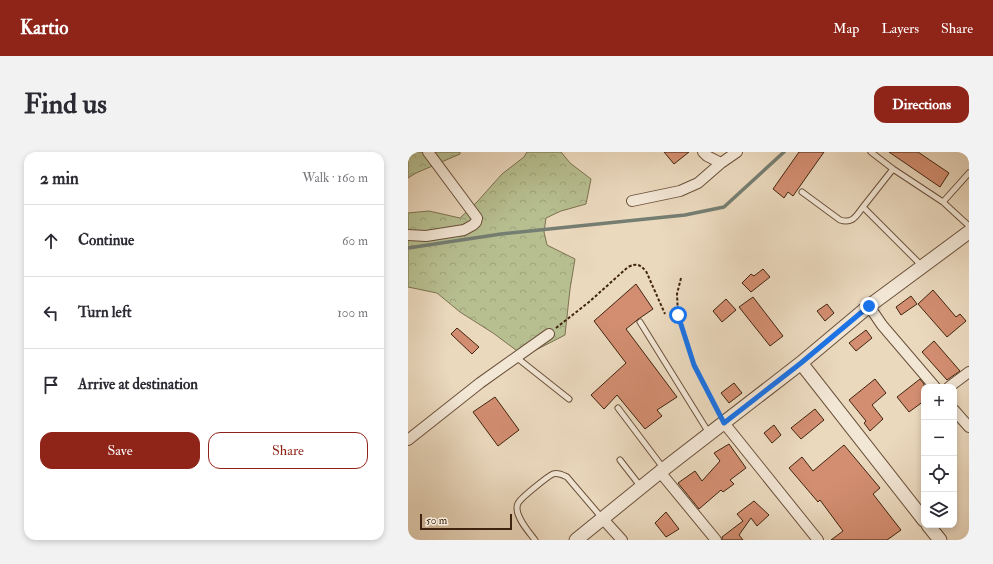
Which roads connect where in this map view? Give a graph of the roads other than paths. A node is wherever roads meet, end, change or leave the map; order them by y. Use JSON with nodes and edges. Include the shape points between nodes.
{"nodes":[{"id":1,"x":428,"y":152,"type":"edge"},
{"id":2,"x":703,"y":152,"type":"edge"},
{"id":3,"x":737,"y":152,"type":"edge"},
{"id":4,"x":871,"y":152,"type":"edge"},
{"id":5,"x":721,"y":163,"type":"junction"},
{"id":6,"x":893,"y":169,"type":"junction"},
{"id":7,"x":969,"y":173,"type":"edge"},
{"id":8,"x":802,"y":192,"type":"dead end"},
{"id":9,"x":632,"y":201,"type":"dead end"},
{"id":10,"x":943,"y":202,"type":"junction"},
{"id":11,"x":863,"y":207,"type":"junction"},
{"id":12,"x":969,"y":226,"type":"edge"},
{"id":13,"x":969,"y":232,"type":"edge"},
{"id":14,"x":408,"y":235,"type":"edge"},
{"id":15,"x":923,"y":267,"type":"junction"},
{"id":16,"x":869,"y":306,"type":"junction"},
{"id":17,"x":640,"y":322,"type":"dead end"},
{"id":18,"x":549,"y":334,"type":"road end"},
{"id":19,"x":516,"y":357,"type":"junction"},
{"id":20,"x":801,"y":363,"type":"junction"},
{"id":21,"x":969,"y":372,"type":"edge"},
{"id":22,"x":932,"y":384,"type":"edge"},
{"id":23,"x":953,"y":384,"type":"edge"},
{"id":24,"x":569,"y":399,"type":"dead end"},
{"id":25,"x":618,"y":408,"type":"dead end"},
{"id":26,"x":957,"y":413,"type":"edge"},
{"id":27,"x":724,"y":423,"type":"junction"},
{"id":28,"x":969,"y":427,"type":"edge"},
{"id":29,"x":710,"y":434,"type":"junction"},
{"id":30,"x":408,"y":440,"type":"edge"},
{"id":31,"x":620,"y":460,"type":"dead end"},
{"id":32,"x":662,"y":471,"type":"junction"},
{"id":33,"x":642,"y":488,"type":"junction"},
{"id":34,"x":921,"y":516,"type":"edge"},
{"id":35,"x":603,"y":519,"type":"junction"},
{"id":36,"x":930,"y":528,"type":"edge"},
{"id":37,"x":535,"y":540,"type":"edge"},
{"id":38,"x":576,"y":540,"type":"edge"},
{"id":39,"x":622,"y":540,"type":"edge"},
{"id":40,"x":716,"y":540,"type":"edge"},
{"id":41,"x":818,"y":540,"type":"edge"},
{"id":42,"x":940,"y":540,"type":"edge"}],
"edges":[{"from":1,"to":14,"type":"street","via":[[476,218],[476,222],[464,230],[426,236]]},
{"from":2,"to":5,"type":"street"},
{"from":3,"to":5,"type":"street"},
{"from":4,"to":6,"type":"lane"},
{"from":5,"to":9,"type":"street","via":[[698,183],[680,191]]},
{"from":6,"to":10,"type":"lane"},
{"from":6,"to":11,"type":"lane"},
{"from":7,"to":10,"type":"lane"},
{"from":8,"to":11,"type":"lane","via":[[846,222],[852,220]]},
{"from":10,"to":12,"type":"lane"},
{"from":11,"to":15,"type":"lane"},
{"from":13,"to":15,"type":"street"},
{"from":15,"to":16,"type":"street"},
{"from":16,"to":20,"type":"street"},
{"from":16,"to":22,"type":"street"},
{"from":17,"to":29,"type":"lane"},
{"from":18,"to":19,"type":"street"},
{"from":19,"to":24,"type":"lane"},
{"from":19,"to":30,"type":"street"},
{"from":20,"to":27,"type":"street"},
{"from":20,"to":34,"type":"street"},
{"from":21,"to":23,"type":"street"},
{"from":25,"to":32,"type":"lane"},
{"from":26,"to":28,"type":"street"},
{"from":27,"to":29,"type":"street"},
{"from":27,"to":41,"type":"street"},
{"from":29,"to":32,"type":"street"},
{"from":31,"to":33,"type":"lane"},
{"from":32,"to":33,"type":"street"},
{"from":32,"to":40,"type":"street"},
{"from":33,"to":35,"type":"street"},
{"from":35,"to":37,"type":"lane","via":[[568,477],[554,474],[519,501],[519,516]]},
{"from":35,"to":38,"type":"street"},
{"from":35,"to":39,"type":"street"},
{"from":36,"to":42,"type":"street"}]}
